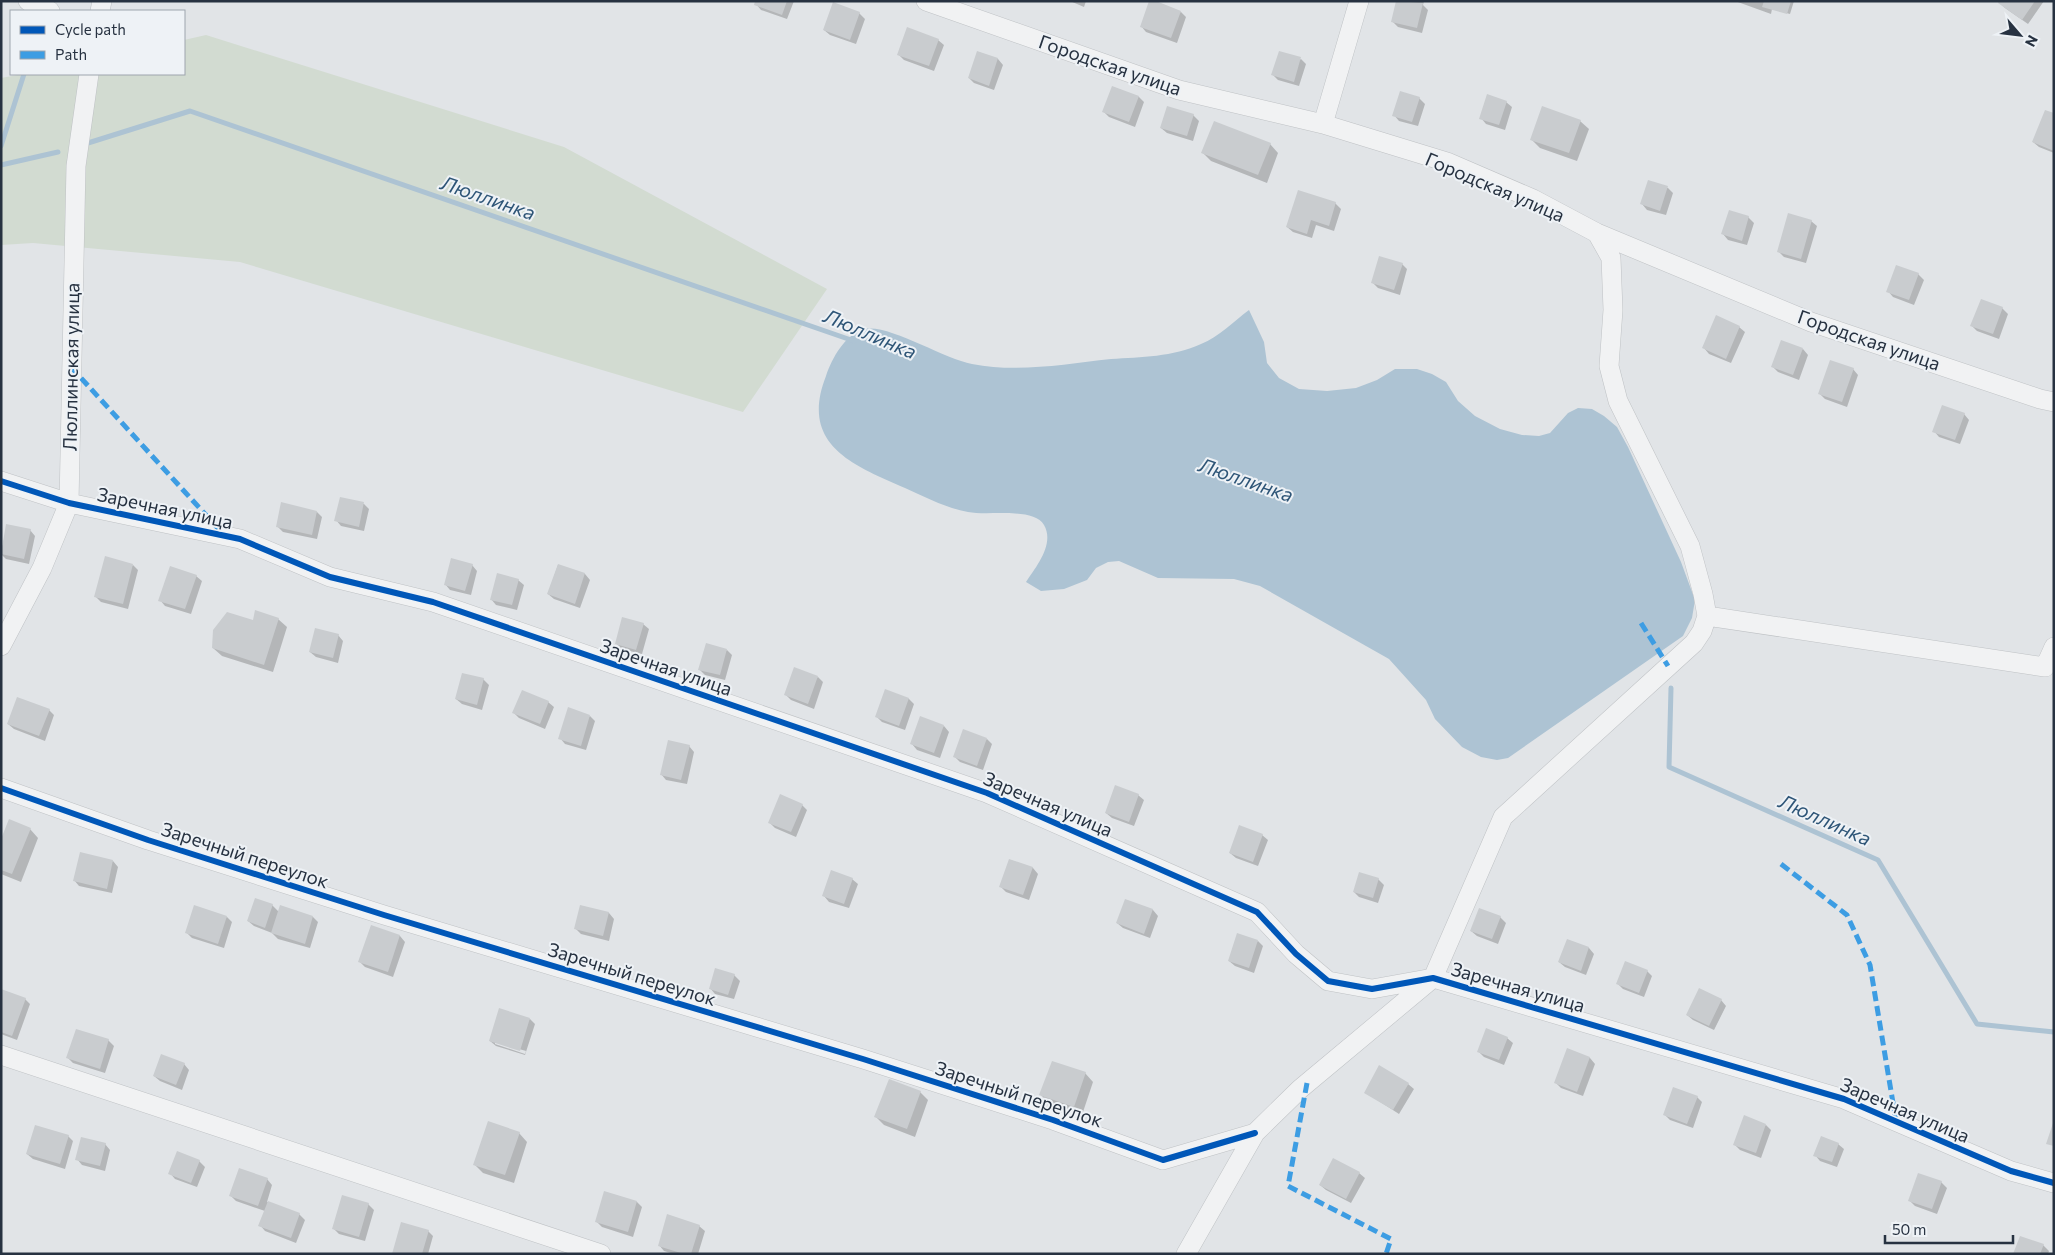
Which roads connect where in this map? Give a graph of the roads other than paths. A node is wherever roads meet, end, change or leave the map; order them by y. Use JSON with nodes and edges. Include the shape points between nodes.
{"nodes":[{"id":1,"x":28,"y":1,"type":"edge"},
{"id":2,"x":926,"y":1,"type":"edge"},
{"id":3,"x":1359,"y":1,"type":"edge"},
{"id":4,"x":48,"y":10,"type":"edge"},
{"id":5,"x":89,"y":75,"type":"edge"},
{"id":6,"x":1323,"y":124,"type":"junction"},
{"id":7,"x":1597,"y":233,"type":"junction"},
{"id":8,"x":2054,"y":402,"type":"edge"},
{"id":9,"x":1,"y":480,"type":"edge"},
{"id":10,"x":69,"y":503,"type":"junction"},
{"id":11,"x":1707,"y":616,"type":"junction"},
{"id":12,"x":1,"y":646,"type":"edge"},
{"id":13,"x":2054,"y":647,"type":"edge"},
{"id":14,"x":1,"y":788,"type":"edge"},
{"id":15,"x":1433,"y":978,"type":"junction"},
{"id":16,"x":1,"y":1055,"type":"edge"},
{"id":17,"x":1255,"y":1133,"type":"junction"},
{"id":18,"x":2054,"y":1183,"type":"edge"},
{"id":19,"x":601,"y":1254,"type":"edge"},
{"id":20,"x":1186,"y":1254,"type":"edge"}],
"edges":[{"from":1,"to":4,"type":"street"},
{"from":2,"to":6,"type":"street","name":"Городская улица","via":[[1179,90]]},
{"from":3,"to":6,"type":"street"},
{"from":5,"to":10,"type":"street","name":"Люллинская улица","via":[[76,166]]},
{"from":6,"to":7,"type":"street","name":"Городская улица","via":[[1447,162],[1533,199]]},
{"from":7,"to":8,"type":"street","name":"Городская улица","via":[[1811,322]]},
{"from":7,"to":11,"type":"street","via":[[1611,258],[1613,310],[1609,366],[1618,401],[1690,546]]},
{"from":9,"to":10,"type":"street","name":"Заречная улица"},
{"from":10,"to":12,"type":"street","name":"Люллинская улица","via":[[42,568]]},
{"from":10,"to":15,"type":"street","name":"Заречная улица","via":[[240,539],[330,577],[433,602],[987,793],[1257,912],[1296,954],[1328,981],[1372,989]]},
{"from":11,"to":13,"type":"street","via":[[2045,667]]},
{"from":11,"to":15,"type":"street","via":[[1694,643],[1503,817]]},
{"from":14,"to":17,"type":"street","name":"Заречный переулок","via":[[148,840],[384,915],[863,1058],[1163,1160]]},
{"from":15,"to":17,"type":"street","via":[[1300,1089]]},
{"from":15,"to":18,"type":"street","name":"Заречная улица","via":[[1844,1098],[2011,1171]]},
{"from":16,"to":19,"type":"street"},
{"from":17,"to":20,"type":"street"}]}
